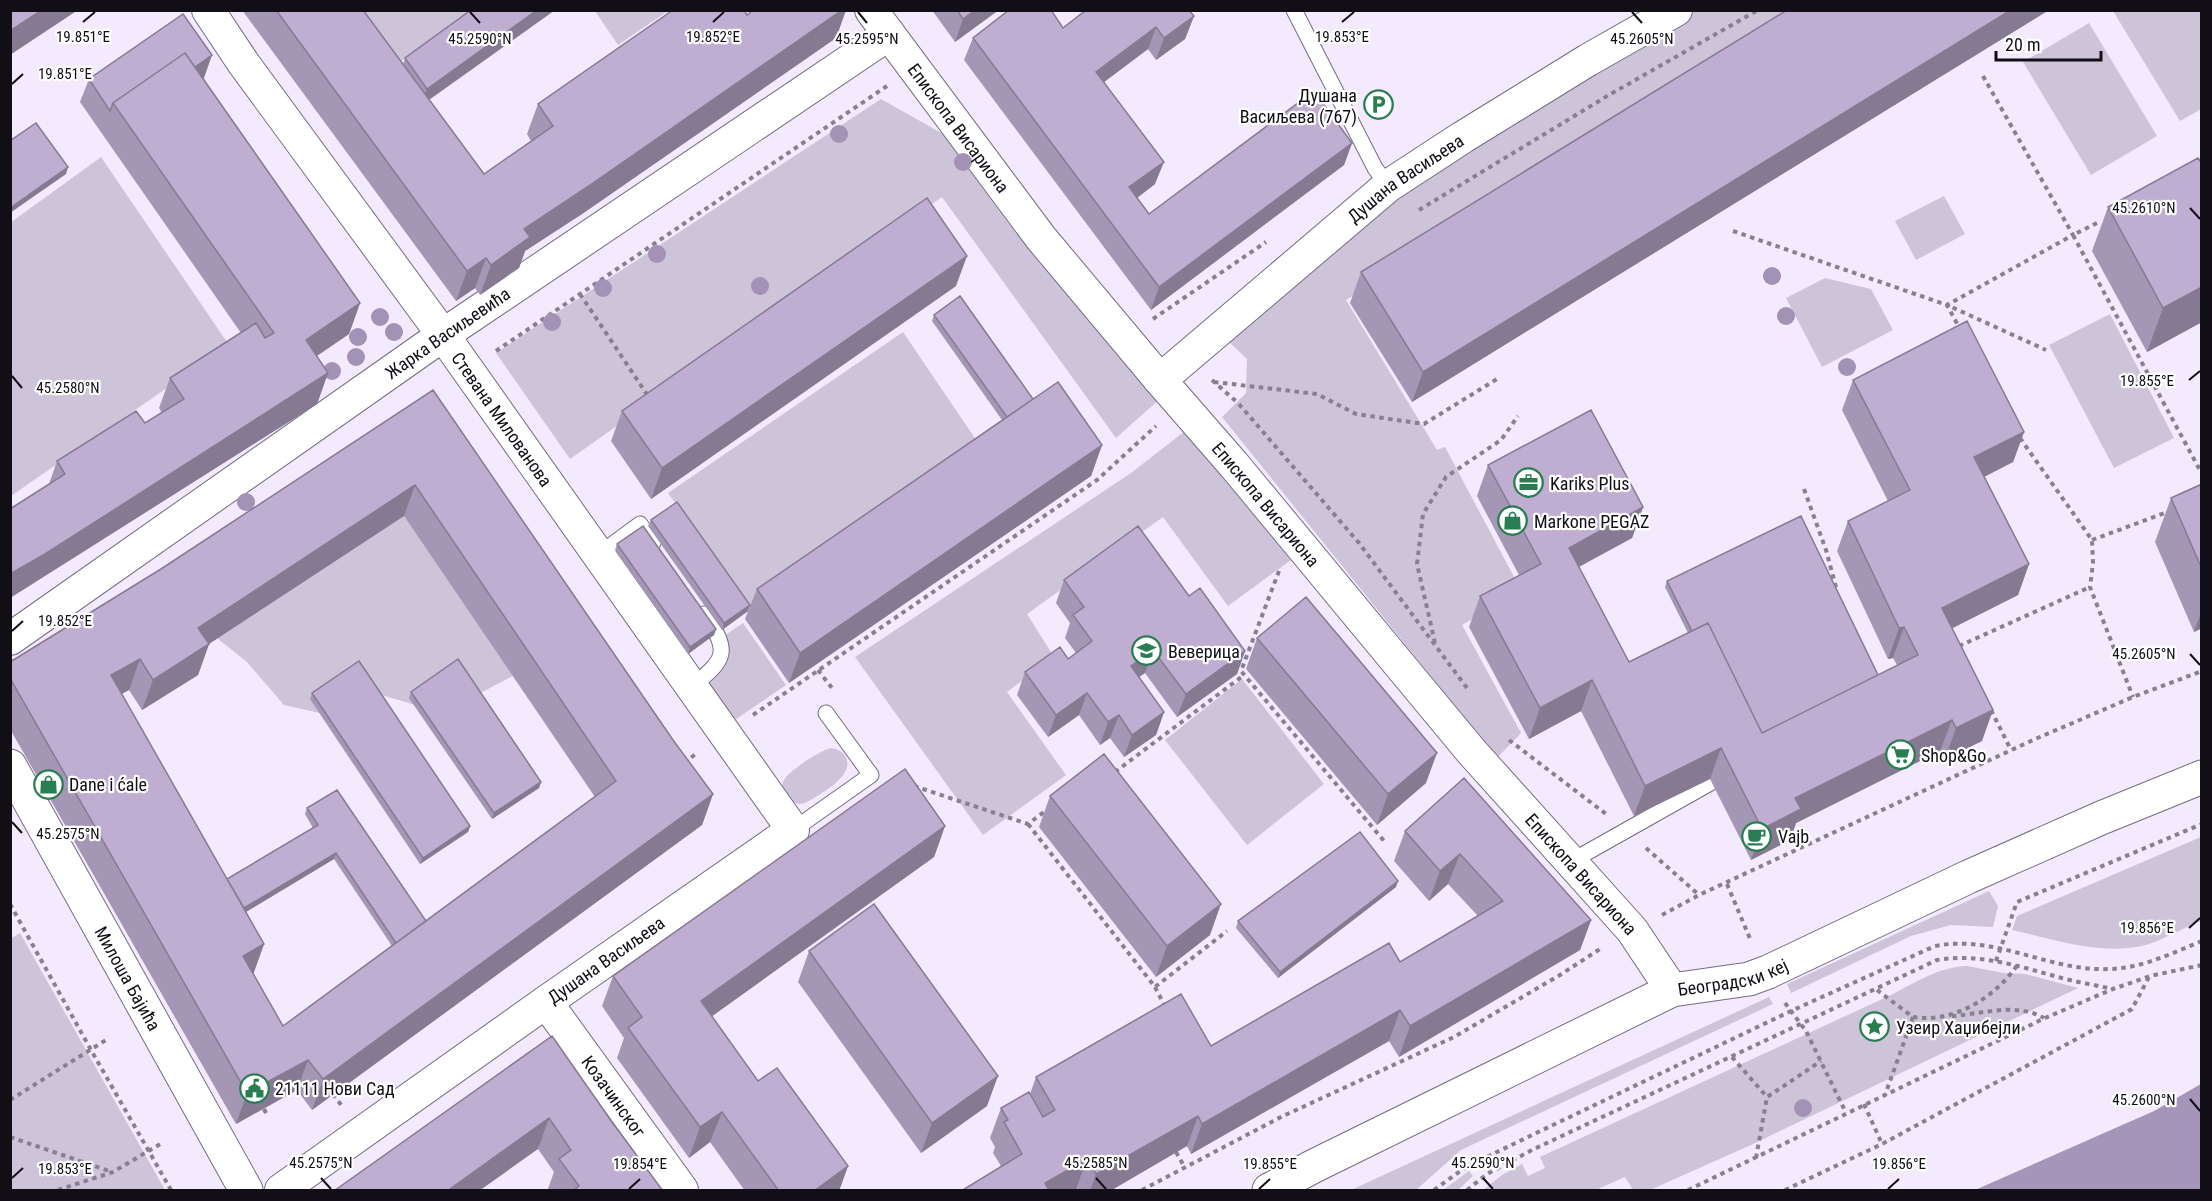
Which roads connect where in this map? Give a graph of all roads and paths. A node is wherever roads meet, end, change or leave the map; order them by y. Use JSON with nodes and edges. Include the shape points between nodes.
{"nodes":[{"id":1,"x":208,"y":10,"type":"edge"},
{"id":2,"x":1294,"y":10,"type":"edge"},
{"id":3,"x":1676,"y":10,"type":"edge"},
{"id":4,"x":1758,"y":10,"type":"edge"},
{"id":5,"x":880,"y":22,"type":"edge"},
{"id":6,"x":1983,"y":76,"type":"dead end"},
{"id":7,"x":888,"y":85,"type":"dead end"},
{"id":8,"x":1388,"y":186,"type":"junction"},
{"id":9,"x":1417,"y":211,"type":"dead end"},
{"id":10,"x":2097,"y":223,"type":"dead end"},
{"id":11,"x":1733,"y":231,"type":"dead end"},
{"id":12,"x":2073,"y":235,"type":"junction"},
{"id":13,"x":580,"y":294,"type":"junction"},
{"id":14,"x":1947,"y":305,"type":"junction"},
{"id":15,"x":444,"y":335,"type":"junction"},
{"id":16,"x":1964,"y":336,"type":"edge"},
{"id":17,"x":2046,"y":350,"type":"dead end"},
{"id":18,"x":1189,"y":357,"type":"junction"},
{"id":19,"x":467,"y":370,"type":"junction"},
{"id":20,"x":1222,"y":374,"type":"dead end"},
{"id":21,"x":1497,"y":379,"type":"dead end"},
{"id":22,"x":1160,"y":381,"type":"junction"},
{"id":23,"x":1213,"y":382,"type":"junction"},
{"id":24,"x":654,"y":405,"type":"edge"},
{"id":25,"x":1518,"y":416,"type":"dead end"},
{"id":26,"x":1158,"y":425,"type":"dead end"},
{"id":27,"x":2016,"y":430,"type":"edge"},
{"id":28,"x":2202,"y":474,"type":"edge"},
{"id":29,"x":1804,"y":489,"type":"dead end"},
{"id":30,"x":2180,"y":507,"type":"edge"},
{"id":31,"x":2092,"y":540,"type":"junction"},
{"id":32,"x":659,"y":551,"type":"edge"},
{"id":33,"x":598,"y":555,"type":"junction"},
{"id":34,"x":1280,"y":567,"type":"dead end"},
{"id":35,"x":2090,"y":587,"type":"junction"},
{"id":36,"x":1839,"y":600,"type":"edge"},
{"id":37,"x":698,"y":605,"type":"edge"},
{"id":38,"x":10,"y":639,"type":"edge"},
{"id":39,"x":1959,"y":646,"type":"junction"},
{"id":40,"x":1436,"y":647,"type":"junction"},
{"id":41,"x":1949,"y":651,"type":"edge"},
{"id":42,"x":1965,"y":656,"type":"edge"},
{"id":43,"x":818,"y":670,"type":"edge"},
{"id":44,"x":1244,"y":675,"type":"junction"},
{"id":45,"x":692,"y":686,"type":"junction"},
{"id":46,"x":1471,"y":694,"type":"dead end"},
{"id":47,"x":2133,"y":697,"type":"dead end"},
{"id":48,"x":1990,"y":708,"type":"edge"},
{"id":49,"x":826,"y":712,"type":"dead end"},
{"id":50,"x":1508,"y":739,"type":"dead end"},
{"id":51,"x":2011,"y":750,"type":"dead end"},
{"id":52,"x":10,"y":766,"type":"edge"},
{"id":53,"x":1108,"y":777,"type":"edge"},
{"id":54,"x":2202,"y":777,"type":"edge"},
{"id":55,"x":1712,"y":782,"type":"edge"},
{"id":56,"x":910,"y":785,"type":"edge"},
{"id":57,"x":1053,"y":805,"type":"dead end"},
{"id":58,"x":1028,"y":824,"type":"junction"},
{"id":59,"x":2202,"y":824,"type":"edge"},
{"id":60,"x":1627,"y":830,"type":"junction"},
{"id":61,"x":794,"y":831,"type":"junction"},
{"id":62,"x":1384,"y":841,"type":"dead end"},
{"id":63,"x":1570,"y":861,"type":"junction"},
{"id":64,"x":1699,"y":895,"type":"dead end"},
{"id":65,"x":10,"y":904,"type":"edge"},
{"id":66,"x":1227,"y":931,"type":"dead end"},
{"id":67,"x":2202,"y":941,"type":"edge"},
{"id":68,"x":2002,"y":948,"type":"junction"},
{"id":69,"x":1996,"y":961,"type":"junction"},
{"id":70,"x":2018,"y":964,"type":"junction"},
{"id":71,"x":2202,"y":965,"type":"edge"},
{"id":72,"x":2150,"y":976,"type":"junction"},
{"id":73,"x":1155,"y":987,"type":"junction"},
{"id":74,"x":2113,"y":989,"type":"junction"},
{"id":75,"x":1672,"y":990,"type":"junction"},
{"id":76,"x":1876,"y":990,"type":"junction"},
{"id":77,"x":546,"y":1002,"type":"junction"},
{"id":78,"x":1167,"y":1011,"type":"edge"},
{"id":79,"x":1948,"y":1016,"type":"junction"},
{"id":80,"x":1913,"y":1017,"type":"junction"},
{"id":81,"x":2045,"y":1018,"type":"junction"},
{"id":82,"x":106,"y":1040,"type":"dead end"},
{"id":83,"x":91,"y":1050,"type":"junction"},
{"id":84,"x":1732,"y":1058,"type":"junction"},
{"id":85,"x":1821,"y":1061,"type":"dead end"},
{"id":86,"x":1885,"y":1096,"type":"junction"},
{"id":87,"x":1767,"y":1097,"type":"junction"},
{"id":88,"x":10,"y":1100,"type":"edge"},
{"id":89,"x":1864,"y":1104,"type":"junction"},
{"id":90,"x":264,"y":1109,"type":"edge"},
{"id":91,"x":268,"y":1116,"type":"edge"},
{"id":92,"x":10,"y":1137,"type":"edge"},
{"id":93,"x":162,"y":1143,"type":"dead end"},
{"id":94,"x":1882,"y":1144,"type":"junction"},
{"id":95,"x":149,"y":1151,"type":"junction"},
{"id":96,"x":1176,"y":1152,"type":"edge"},
{"id":97,"x":1756,"y":1158,"type":"junction"},
{"id":98,"x":1185,"y":1168,"type":"edge"},
{"id":99,"x":113,"y":1172,"type":"junction"},
{"id":100,"x":58,"y":1191,"type":"edge"},
{"id":101,"x":171,"y":1191,"type":"edge"},
{"id":102,"x":246,"y":1191,"type":"edge"},
{"id":103,"x":281,"y":1191,"type":"edge"},
{"id":104,"x":682,"y":1191,"type":"edge"},
{"id":105,"x":1269,"y":1191,"type":"edge"},
{"id":106,"x":1434,"y":1191,"type":"edge"},
{"id":107,"x":1467,"y":1191,"type":"edge"},
{"id":108,"x":1688,"y":1191,"type":"edge"},
{"id":109,"x":1785,"y":1191,"type":"edge"}],
"edges":[{"from":1,"to":15,"type":"street","name":"Стевана Милованова"},
{"from":2,"to":8,"type":"lane"},
{"from":3,"to":8,"type":"street","name":"Душана Васиљева","via":[[1588,60]]},
{"from":4,"to":9,"type":"path"},
{"from":5,"to":15,"type":"street","name":"Жарка Васиљевића"},
{"from":5,"to":22,"type":"street","name":"Епископа Висариона","via":[[1041,238]]},
{"from":6,"to":12,"type":"path"},
{"from":7,"to":13,"type":"path"},
{"from":8,"to":18,"type":"street","name":"Душана Васиљева"},
{"from":10,"to":12,"type":"path"},
{"from":11,"to":14,"type":"path"},
{"from":12,"to":14,"type":"path"},
{"from":12,"to":28,"type":"path"},
{"from":13,"to":19,"type":"path"},
{"from":13,"to":24,"type":"path"},
{"from":14,"to":16,"type":"path"},
{"from":14,"to":17,"type":"path"},
{"from":15,"to":19,"type":"street","name":"Стевана Милованова"},
{"from":15,"to":38,"type":"street","name":"Жарка Васиљевића"},
{"from":18,"to":22,"type":"street","name":"Душана Васиљева"},
{"from":18,"to":23,"type":"path"},
{"from":19,"to":33,"type":"street","name":"Стевана Милованова"},
{"from":20,"to":23,"type":"path"},
{"from":21,"to":23,"type":"path","via":[[1424,424],[1356,414],[1317,394]]},
{"from":22,"to":63,"type":"street","name":"Епископа Висариона","via":[[1471,751]]},
{"from":23,"to":40,"type":"path","via":[[1238,404],[1359,543]]},
{"from":25,"to":40,"type":"path","via":[[1501,440],[1446,477],[1423,514],[1418,564]]},
{"from":26,"to":43,"type":"path","via":[[1097,480]]},
{"from":27,"to":31,"type":"path"},
{"from":29,"to":36,"type":"path"},
{"from":30,"to":31,"type":"path"},
{"from":31,"to":35,"type":"path"},
{"from":32,"to":33,"type":"lane","via":[[640,524]]},
{"from":33,"to":45,"type":"street","name":"Стевана Милованова"},
{"from":34,"to":44,"type":"path","via":[[1241,671]]},
{"from":35,"to":39,"type":"path"},
{"from":35,"to":47,"type":"path"},
{"from":37,"to":45,"type":"lane","via":[[717,632],[722,648],[720,660]]},
{"from":39,"to":41,"type":"path"},
{"from":39,"to":42,"type":"path"},
{"from":40,"to":46,"type":"path"},
{"from":44,"to":53,"type":"path"},
{"from":44,"to":62,"type":"path"},
{"from":45,"to":61,"type":"street","name":"Стевана Милованова"},
{"from":48,"to":51,"type":"path"},
{"from":49,"to":61,"type":"lane","name":"Душана Васиљева","via":[[871,775]]},
{"from":50,"to":60,"type":"path"},
{"from":52,"to":102,"type":"main road","name":"Милоша Бајића"},
{"from":54,"to":75,"type":"main road","name":"Београдски кеј","via":[[1978,873],[1768,972],[1749,979]]},
{"from":55,"to":60,"type":"lane"},
{"from":56,"to":58,"type":"path"},
{"from":57,"to":58,"type":"path"},
{"from":58,"to":73,"type":"path"},
{"from":59,"to":68,"type":"path","via":[[2017,902]]},
{"from":60,"to":63,"type":"lane"},
{"from":60,"to":64,"type":"path"},
{"from":61,"to":77,"type":"street","name":"Душана Васиљева"},
{"from":63,"to":75,"type":"street","name":"Епископа Висариона","via":[[1632,930]]},
{"from":65,"to":83,"type":"path"},
{"from":66,"to":73,"type":"path"},
{"from":67,"to":68,"type":"path","via":[[2151,962],[2110,969],[2089,969]]},
{"from":68,"to":69,"type":"path"},
{"from":68,"to":106,"type":"path","via":[[1953,943],[1935,946],[1466,1167]]},
{"from":69,"to":70,"type":"path"},
{"from":69,"to":76,"type":"path","via":[[1954,957],[1937,960]]},
{"from":70,"to":74,"type":"path"},
{"from":70,"to":79,"type":"path","via":[[1992,994]]},
{"from":71,"to":72,"type":"path"},
{"from":72,"to":74,"type":"path"},
{"from":72,"to":94,"type":"path","via":[[2132,1009]]},
{"from":73,"to":78,"type":"path"},
{"from":74,"to":81,"type":"path"},
{"from":75,"to":105,"type":"main road","name":"Београдски кеј"},
{"from":76,"to":80,"type":"path"},
{"from":76,"to":84,"type":"path"},
{"from":77,"to":103,"type":"street","name":"Душана Васиљева"},
{"from":77,"to":104,"type":"street","name":"Козачинског"},
{"from":79,"to":80,"type":"path"},
{"from":79,"to":81,"type":"path","via":[[2016,1009]]},
{"from":80,"to":86,"type":"path"},
{"from":81,"to":86,"type":"path"},
{"from":82,"to":83,"type":"path"},
{"from":83,"to":88,"type":"path"},
{"from":83,"to":95,"type":"path"},
{"from":84,"to":87,"type":"path"},
{"from":84,"to":107,"type":"path","via":[[1534,1149],[1486,1174]]},
{"from":85,"to":87,"type":"path"},
{"from":86,"to":89,"type":"path"},
{"from":87,"to":97,"type":"path"},
{"from":89,"to":94,"type":"path"},
{"from":89,"to":97,"type":"path"},
{"from":90,"to":91,"type":"path"},
{"from":92,"to":99,"type":"path"},
{"from":93,"to":95,"type":"path"},
{"from":94,"to":109,"type":"path"},
{"from":95,"to":99,"type":"path"},
{"from":95,"to":101,"type":"path"},
{"from":96,"to":98,"type":"path"},
{"from":97,"to":108,"type":"path"},
{"from":99,"to":100,"type":"path"}]}
